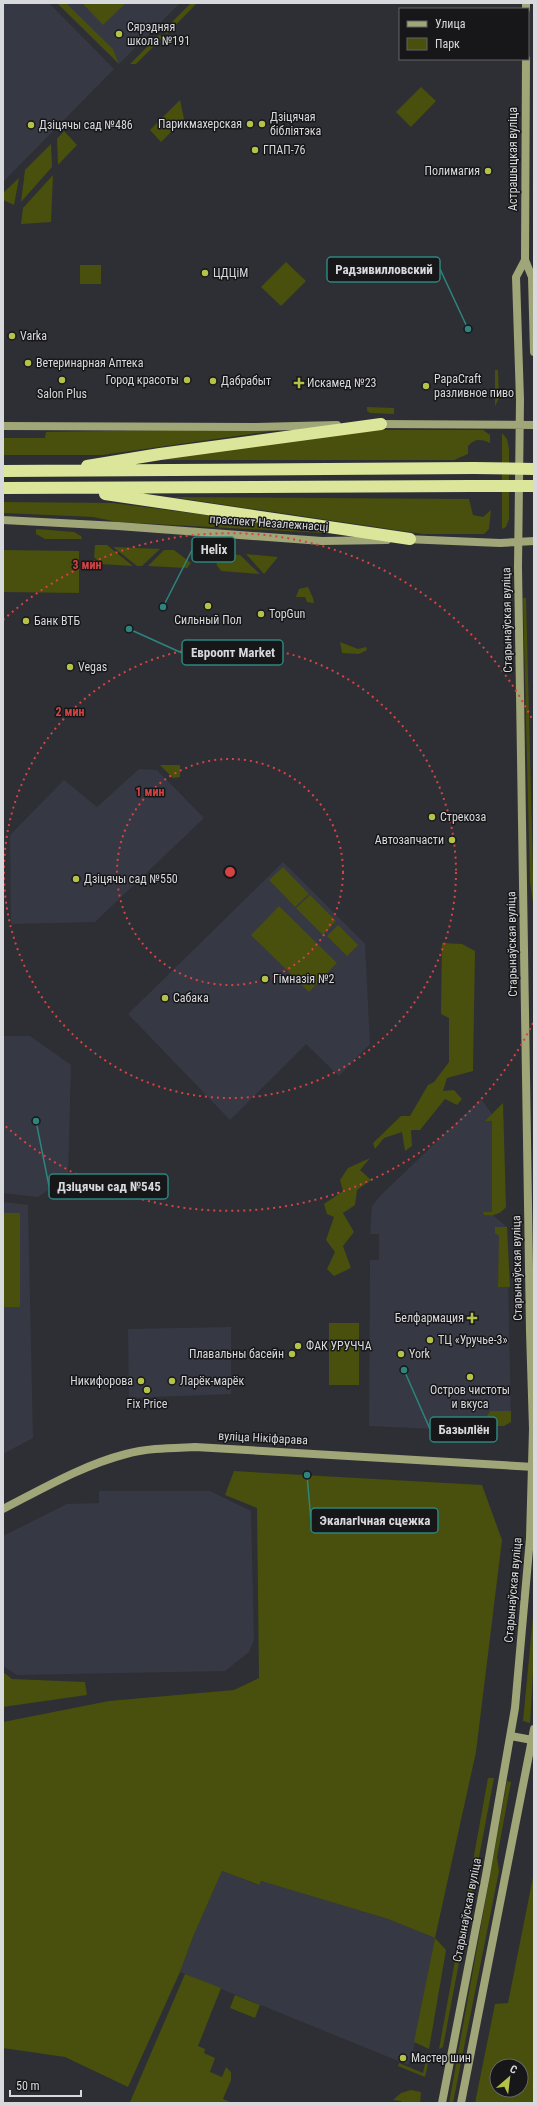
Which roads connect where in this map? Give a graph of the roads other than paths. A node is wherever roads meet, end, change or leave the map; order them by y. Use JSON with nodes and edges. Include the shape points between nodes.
{"nodes":[{"id":1,"x":526,"y":60,"type":"edge"},
{"id":2,"x":525,"y":260,"type":"junction"},
{"id":3,"x":534,"y":352,"type":"edge"},
{"id":4,"x":381,"y":424,"type":"junction"},
{"id":5,"x":520,"y":425,"type":"junction"},
{"id":6,"x":534,"y":425,"type":"edge"},
{"id":7,"x":3,"y":426,"type":"edge"},
{"id":8,"x":534,"y":468,"type":"edge"},
{"id":9,"x":3,"y":471,"type":"edge"},
{"id":10,"x":58,"y":472,"type":"junction"},
{"id":11,"x":534,"y":486,"type":"edge"},
{"id":12,"x":56,"y":487,"type":"junction"},
{"id":13,"x":3,"y":488,"type":"edge"},
{"id":14,"x":3,"y":520,"type":"edge"},
{"id":15,"x":410,"y":539,"type":"junction"},
{"id":16,"x":534,"y":541,"type":"edge"},
{"id":17,"x":518,"y":542,"type":"junction"},
{"id":18,"x":534,"y":1011,"type":"edge"},
{"id":19,"x":525,"y":1015,"type":"junction"},
{"id":20,"x":534,"y":1019,"type":"edge"},
{"id":21,"x":533,"y":1467,"type":"edge"},
{"id":22,"x":3,"y":1509,"type":"edge"},
{"id":23,"x":534,"y":1729,"type":"edge"},
{"id":24,"x":511,"y":1736,"type":"junction"},
{"id":25,"x":532,"y":1740,"type":"junction"},
{"id":26,"x":442,"y":2103,"type":"edge"},
{"id":27,"x":461,"y":2103,"type":"edge"}],
"edges":[{"from":1,"to":2,"type":"main road","name":"Астрашыцкая вуліца"},
{"from":2,"to":3,"type":"main road","name":"Астрашыцкая вуліца","via":[[532,277]]},
{"from":2,"to":5,"type":"main road","name":"Астрашыцкая вуліца","via":[[516,277]]},
{"from":4,"to":5,"type":"main road"},
{"from":4,"to":7,"type":"main road","via":[[256,427]]},
{"from":4,"to":10,"type":"highway","via":[[131,458]]},
{"from":5,"to":6,"type":"main road"},
{"from":5,"to":17,"type":"main road","name":"Старынаўская вуліца"},
{"from":8,"to":10,"type":"highway","bridge":true},
{"from":9,"to":10,"type":"highway"},
{"from":11,"to":12,"type":"highway","bridge":true},
{"from":12,"to":13,"type":"highway"},
{"from":12,"to":15,"type":"highway"},
{"from":14,"to":15,"type":"main road","name":"праспект Незалежнасці","via":[[322,541]]},
{"from":15,"to":17,"type":"main road","name":"праспект Незалежнасці"},
{"from":16,"to":17,"type":"main road","name":"праспект Незалежнасці"},
{"from":17,"to":19,"type":"main road","name":"Старынаўская вуліца"},
{"from":18,"to":19,"type":"main road"},
{"from":19,"to":20,"type":"main road"},
{"from":19,"to":21,"type":"main road","name":"Старынаўская вуліца"},
{"from":21,"to":22,"type":"main road","name":"вуліца Нікіфарава","via":[[203,1447],[157,1449],[111,1459]]},
{"from":21,"to":24,"type":"main road","name":"Старынаўская вуліца","via":[[530,1538]]},
{"from":23,"to":25,"type":"main road"},
{"from":24,"to":25,"type":"main road"},
{"from":24,"to":26,"type":"main road","name":"Старынаўская вуліца"},
{"from":25,"to":27,"type":"main road"}]}
